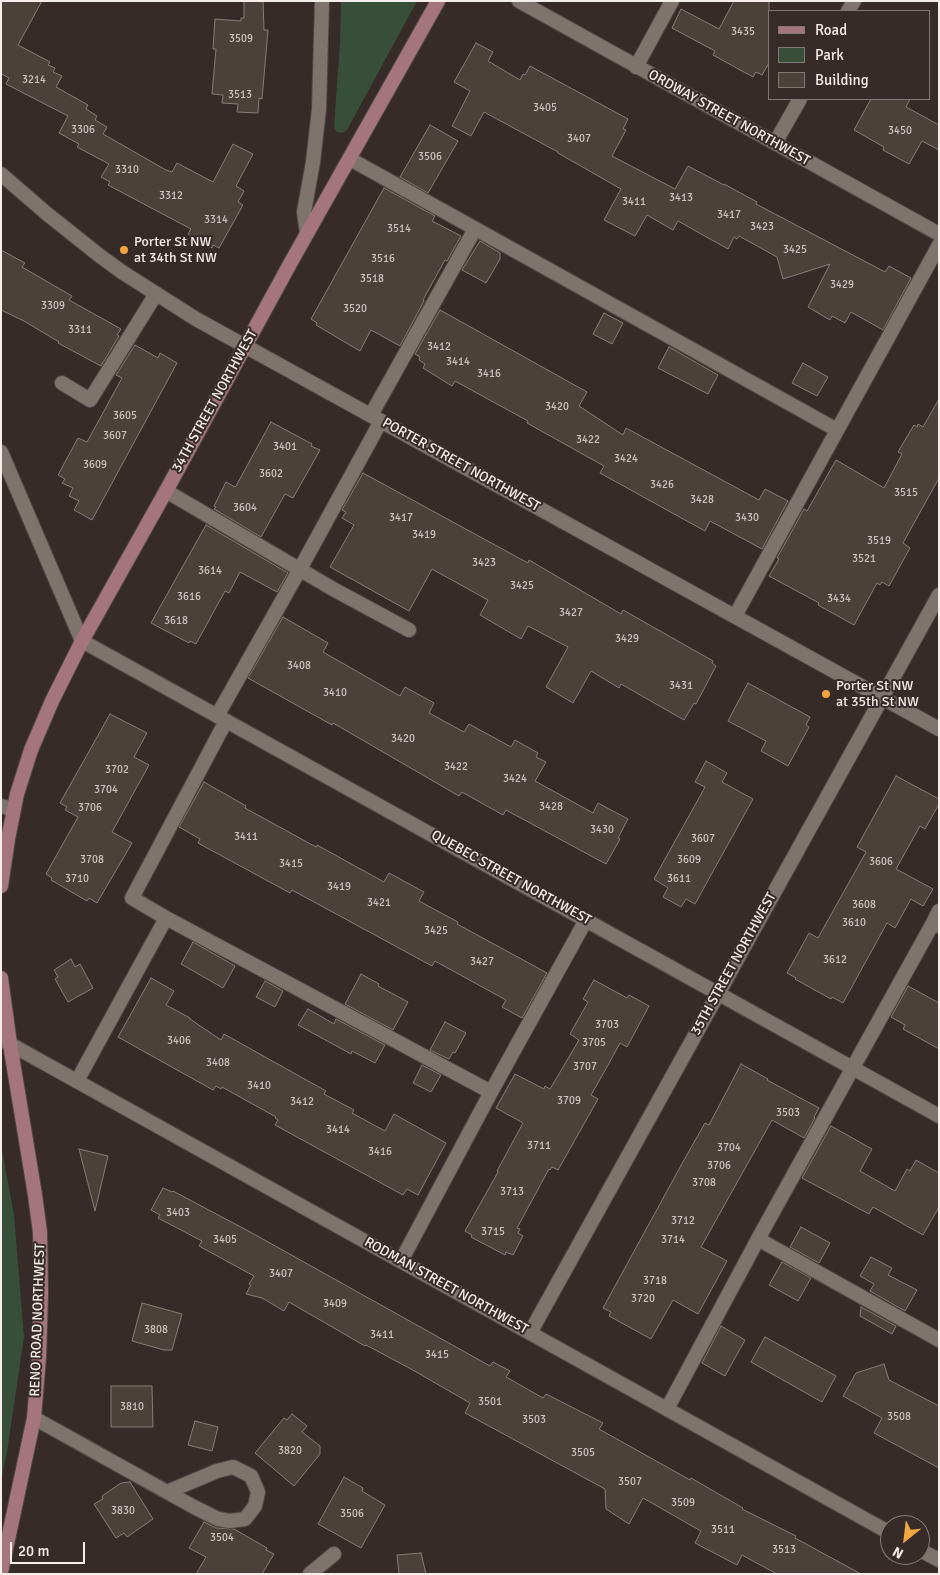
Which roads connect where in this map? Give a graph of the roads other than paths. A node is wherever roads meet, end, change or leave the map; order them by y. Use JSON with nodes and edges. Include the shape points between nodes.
{"nodes":[{"id":1,"x":322,"y":1,"type":"edge"},
{"id":2,"x":438,"y":1,"type":"edge"},
{"id":3,"x":519,"y":1,"type":"edge"},
{"id":4,"x":672,"y":1,"type":"edge"},
{"id":5,"x":636,"y":67,"type":"junction"},
{"id":6,"x":799,"y":100,"type":"edge"},
{"id":7,"x":775,"y":143,"type":"junction"},
{"id":8,"x":350,"y":159,"type":"junction"},
{"id":9,"x":1,"y":174,"type":"edge"},
{"id":10,"x":475,"y":229,"type":"junction"},
{"id":11,"x":307,"y":233,"type":"junction"},
{"id":12,"x":939,"y":234,"type":"edge"},
{"id":13,"x":939,"y":245,"type":"edge"},
{"id":14,"x":156,"y":294,"type":"junction"},
{"id":15,"x":246,"y":345,"type":"junction"},
{"id":16,"x":62,"y":384,"type":"dead end"},
{"id":17,"x":376,"y":418,"type":"junction"},
{"id":18,"x":837,"y":430,"type":"junction"},
{"id":19,"x":1,"y":452,"type":"edge"},
{"id":20,"x":166,"y":491,"type":"junction"},
{"id":21,"x":300,"y":569,"type":"junction"},
{"id":22,"x":939,"y":595,"type":"edge"},
{"id":23,"x":735,"y":616,"type":"junction"},
{"id":24,"x":408,"y":630,"type":"dead end"},
{"id":25,"x":82,"y":641,"type":"junction"},
{"id":26,"x":882,"y":698,"type":"junction"},
{"id":27,"x":222,"y":719,"type":"junction"},
{"id":28,"x":939,"y":729,"type":"edge"},
{"id":29,"x":7,"y":808,"type":"edge"},
{"id":30,"x":1,"y":886,"type":"edge"},
{"id":31,"x":166,"y":918,"type":"junction"},
{"id":32,"x":586,"y":920,"type":"junction"},
{"id":33,"x":937,"y":920,"type":"edge"},
{"id":34,"x":1,"y":978,"type":"edge"},
{"id":35,"x":718,"y":993,"type":"junction"},
{"id":36,"x":6,"y":1042,"type":"edge"},
{"id":37,"x":852,"y":1068,"type":"junction"},
{"id":38,"x":77,"y":1081,"type":"junction"},
{"id":39,"x":490,"y":1092,"type":"junction"},
{"id":40,"x":939,"y":1116,"type":"edge"},
{"id":41,"x":758,"y":1239,"type":"junction"},
{"id":42,"x":401,"y":1261,"type":"junction"},
{"id":43,"x":530,"y":1333,"type":"junction"},
{"id":44,"x":939,"y":1340,"type":"edge"},
{"id":45,"x":667,"y":1409,"type":"junction"},
{"id":46,"x":34,"y":1418,"type":"junction"},
{"id":47,"x":167,"y":1492,"type":"junction"},
{"id":48,"x":880,"y":1527,"type":"edge"},
{"id":49,"x":334,"y":1554,"type":"dead end"},
{"id":50,"x":1,"y":1572,"type":"edge"},
{"id":51,"x":310,"y":1574,"type":"edge"}],
"edges":[{"from":1,"to":11,"type":"street","via":[[319,109],[304,212]]},
{"from":2,"to":8,"type":"main road","name":"34TH STREET NORTHWEST"},
{"from":3,"to":5,"type":"street","name":"ORDWAY STREET NORTHWEST"},
{"from":4,"to":5,"type":"street"},
{"from":5,"to":7,"type":"street","name":"ORDWAY STREET NORTHWEST"},
{"from":6,"to":7,"type":"street"},
{"from":7,"to":12,"type":"street","name":"ORDWAY STREET NORTHWEST"},
{"from":8,"to":10,"type":"street"},
{"from":8,"to":11,"type":"main road","name":"34TH STREET NORTHWEST"},
{"from":9,"to":14,"type":"street","name":"PORTER STREET NORTHWEST","via":[[100,256]]},
{"from":10,"to":17,"type":"street"},
{"from":10,"to":18,"type":"street"},
{"from":11,"to":15,"type":"main road","name":"34TH STREET NORTHWEST"},
{"from":13,"to":18,"type":"street"},
{"from":14,"to":15,"type":"street","name":"PORTER STREET NORTHWEST"},
{"from":14,"to":16,"type":"street","via":[[90,400]]},
{"from":15,"to":17,"type":"street","name":"PORTER STREET NORTHWEST"},
{"from":15,"to":20,"type":"main road","name":"34TH STREET NORTHWEST"},
{"from":17,"to":21,"type":"street"},
{"from":17,"to":23,"type":"street","name":"PORTER STREET NORTHWEST"},
{"from":18,"to":23,"type":"street"},
{"from":19,"to":25,"type":"street"},
{"from":20,"to":21,"type":"street"},
{"from":20,"to":25,"type":"main road","name":"34TH STREET NORTHWEST"},
{"from":21,"to":24,"type":"street"},
{"from":21,"to":27,"type":"street"},
{"from":22,"to":26,"type":"street","name":"35TH STREET NORTHWEST"},
{"from":23,"to":26,"type":"street","name":"PORTER STREET NORTHWEST"},
{"from":25,"to":27,"type":"street","name":"QUEBEC STREET NORTHWEST"},
{"from":25,"to":29,"type":"main road","name":"34TH STREET NORTHWEST","via":[[39,728],[20,783]]},
{"from":26,"to":28,"type":"street","name":"PORTER STREET NORTHWEST"},
{"from":26,"to":35,"type":"street","name":"35TH STREET NORTHWEST"},
{"from":27,"to":31,"type":"street","via":[[132,898]]},
{"from":27,"to":32,"type":"street","name":"QUEBEC STREET NORTHWEST"},
{"from":29,"to":30,"type":"main road","via":[[8,838]]},
{"from":31,"to":38,"type":"street"},
{"from":31,"to":39,"type":"street"},
{"from":32,"to":35,"type":"street","name":"QUEBEC STREET NORTHWEST"},
{"from":32,"to":39,"type":"street"},
{"from":33,"to":37,"type":"street"},
{"from":34,"to":36,"type":"main road","name":"RENO ROAD NORTHWEST"},
{"from":35,"to":37,"type":"street","name":"QUEBEC STREET NORTHWEST"},
{"from":35,"to":43,"type":"street","name":"35TH STREET NORTHWEST"},
{"from":36,"to":38,"type":"street","name":"RODMAN STREET NORTHWEST"},
{"from":36,"to":46,"type":"main road","name":"RENO ROAD NORTHWEST","via":[[32,1169],[40,1232],[41,1303]]},
{"from":37,"to":40,"type":"street","name":"QUEBEC STREET NORTHWEST"},
{"from":37,"to":41,"type":"street"},
{"from":38,"to":42,"type":"street","name":"RODMAN STREET NORTHWEST"},
{"from":39,"to":42,"type":"street"},
{"from":41,"to":44,"type":"street"},
{"from":41,"to":45,"type":"street"},
{"from":42,"to":43,"type":"street","name":"RODMAN STREET NORTHWEST"},
{"from":43,"to":45,"type":"street","name":"RODMAN STREET NORTHWEST"},
{"from":45,"to":48,"type":"street","name":"RODMAN STREET NORTHWEST"},
{"from":46,"to":47,"type":"street"},
{"from":46,"to":50,"type":"main road","name":"RENO ROAD NORTHWEST"},
{"from":47,"to":47,"type":"street","via":[[218,1519],[230,1521],[244,1519],[255,1506],[258,1492],[251,1476],[233,1467]]},
{"from":49,"to":51,"type":"street"}]}
